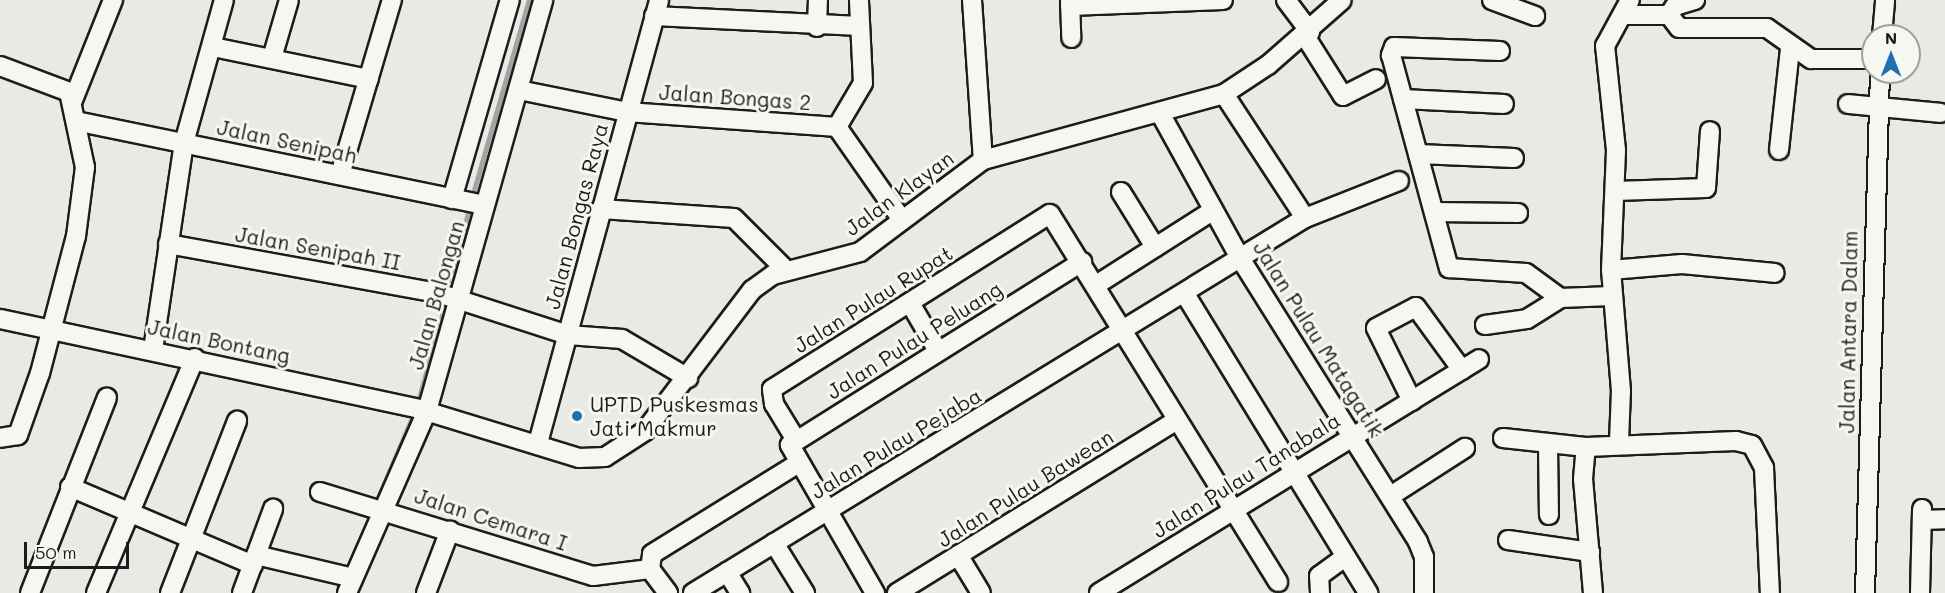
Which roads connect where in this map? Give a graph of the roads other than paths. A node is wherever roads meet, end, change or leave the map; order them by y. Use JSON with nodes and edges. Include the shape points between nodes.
{"nodes":[{"id":1,"x":113,"y":0,"type":"edge"},
{"id":2,"x":224,"y":0,"type":"edge"},
{"id":3,"x":289,"y":0,"type":"edge"},
{"id":4,"x":392,"y":0,"type":"edge"},
{"id":5,"x":510,"y":0,"type":"edge"},
{"id":6,"x":543,"y":0,"type":"edge"},
{"id":7,"x":818,"y":0,"type":"edge"},
{"id":8,"x":859,"y":0,"type":"edge"},
{"id":9,"x":972,"y":0,"type":"edge"},
{"id":10,"x":1223,"y":0,"type":"edge"},
{"id":11,"x":1286,"y":0,"type":"edge"},
{"id":12,"x":1342,"y":0,"type":"edge"},
{"id":13,"x":1492,"y":0,"type":"edge"},
{"id":14,"x":1695,"y":0,"type":"edge"},
{"id":15,"x":1885,"y":0,"type":"edge"},
{"id":16,"x":1131,"y":2,"type":"edge"},
{"id":17,"x":1070,"y":3,"type":"edge"},
{"id":18,"x":656,"y":8,"type":"edge"},
{"id":19,"x":1626,"y":8,"type":"edge"},
{"id":20,"x":1669,"y":15,"type":"junction"},
{"id":21,"x":1535,"y":16,"type":"dead end"},
{"id":22,"x":1883,"y":24,"type":"edge"},
{"id":23,"x":860,"y":26,"type":"junction"},
{"id":24,"x":817,"y":27,"type":"junction"},
{"id":25,"x":1307,"y":34,"type":"junction"},
{"id":26,"x":1071,"y":38,"type":"dead end"},
{"id":27,"x":213,"y":48,"type":"junction"},
{"id":28,"x":1790,"y":48,"type":"junction"},
{"id":29,"x":1500,"y":51,"type":"dead end"},
{"id":30,"x":272,"y":58,"type":"junction"},
{"id":31,"x":1861,"y":59,"type":"edge"},
{"id":32,"x":0,"y":66,"type":"edge"},
{"id":33,"x":369,"y":79,"type":"junction"},
{"id":34,"x":1376,"y":79,"type":"dead end"},
{"id":35,"x":1878,"y":84,"type":"edge"},
{"id":36,"x":519,"y":90,"type":"junction"},
{"id":37,"x":1224,"y":94,"type":"junction"},
{"id":38,"x":1403,"y":99,"type":"junction"},
{"id":39,"x":73,"y":100,"type":"junction"},
{"id":40,"x":1504,"y":104,"type":"dead end"},
{"id":41,"x":1848,"y":104,"type":"dead end"},
{"id":42,"x":1875,"y":109,"type":"junction"},
{"id":43,"x":627,"y":112,"type":"junction"},
{"id":44,"x":1941,"y":112,"type":"dead end"},
{"id":45,"x":1160,"y":113,"type":"junction"},
{"id":46,"x":80,"y":122,"type":"junction"},
{"id":47,"x":837,"y":127,"type":"junction"},
{"id":48,"x":1710,"y":131,"type":"dead end"},
{"id":49,"x":184,"y":143,"type":"junction"},
{"id":50,"x":1779,"y":150,"type":"dead end"},
{"id":51,"x":1418,"y":154,"type":"junction"},
{"id":52,"x":1514,"y":158,"type":"dead end"},
{"id":53,"x":983,"y":160,"type":"junction"},
{"id":54,"x":340,"y":176,"type":"junction"},
{"id":55,"x":1399,"y":181,"type":"dead end"},
{"id":56,"x":1615,"y":191,"type":"junction"},
{"id":57,"x":1121,"y":192,"type":"dead end"},
{"id":58,"x":455,"y":199,"type":"junction"},
{"id":59,"x":480,"y":204,"type":"junction"},
{"id":60,"x":601,"y":209,"type":"junction"},
{"id":61,"x":1212,"y":211,"type":"junction"},
{"id":62,"x":1434,"y":212,"type":"junction"},
{"id":63,"x":1518,"y":213,"type":"dead end"},
{"id":64,"x":1305,"y":218,"type":"junction"},
{"id":65,"x":902,"y":219,"type":"junction"},
{"id":66,"x":168,"y":244,"type":"junction"},
{"id":67,"x":1155,"y":247,"type":"junction"},
{"id":68,"x":1240,"y":258,"type":"junction"},
{"id":69,"x":1082,"y":262,"type":"junction"},
{"id":70,"x":786,"y":270,"type":"junction"},
{"id":71,"x":1611,"y":270,"type":"junction"},
{"id":72,"x":1774,"y":273,"type":"dead end"},
{"id":73,"x":1096,"y":285,"type":"junction"},
{"id":74,"x":1185,"y":294,"type":"junction"},
{"id":75,"x":449,"y":296,"type":"junction"},
{"id":76,"x":1612,"y":296,"type":"junction"},
{"id":77,"x":1560,"y":298,"type":"junction"},
{"id":78,"x":910,"y":303,"type":"junction"},
{"id":79,"x":0,"y":320,"type":"edge"},
{"id":80,"x":1485,"y":325,"type":"dead end"},
{"id":81,"x":53,"y":330,"type":"junction"},
{"id":82,"x":1122,"y":333,"type":"junction"},
{"id":83,"x":568,"y":334,"type":"junction"},
{"id":84,"x":153,"y":350,"type":"junction"},
{"id":85,"x":938,"y":351,"type":"junction"},
{"id":86,"x":195,"y":358,"type":"junction"},
{"id":87,"x":1479,"y":359,"type":"dead end"},
{"id":88,"x":1462,"y":370,"type":"junction"},
{"id":89,"x":688,"y":378,"type":"junction"},
{"id":90,"x":107,"y":398,"type":"dead end"},
{"id":91,"x":1412,"y":400,"type":"junction"},
{"id":92,"x":419,"y":409,"type":"junction"},
{"id":93,"x":237,"y":421,"type":"dead end"},
{"id":94,"x":1176,"y":421,"type":"junction"},
{"id":95,"x":1353,"y":436,"type":"junction"},
{"id":96,"x":0,"y":438,"type":"edge"},
{"id":97,"x":1503,"y":438,"type":"dead end"},
{"id":98,"x":796,"y":440,"type":"junction"},
{"id":99,"x":1618,"y":442,"type":"junction"},
{"id":100,"x":538,"y":443,"type":"junction"},
{"id":101,"x":1548,"y":446,"type":"junction"},
{"id":102,"x":1586,"y":447,"type":"junction"},
{"id":103,"x":1465,"y":448,"type":"dead end"},
{"id":104,"x":797,"y":464,"type":"junction"},
{"id":105,"x":1292,"y":473,"type":"junction"},
{"id":106,"x":70,"y":488,"type":"junction"},
{"id":107,"x":320,"y":492,"type":"dead end"},
{"id":108,"x":1392,"y":495,"type":"junction"},
{"id":109,"x":378,"y":507,"type":"junction"},
{"id":110,"x":273,"y":509,"type":"dead end"},
{"id":111,"x":1231,"y":510,"type":"junction"},
{"id":112,"x":828,"y":511,"type":"junction"},
{"id":113,"x":130,"y":513,"type":"junction"},
{"id":114,"x":1549,"y":515,"type":"dead end"},
{"id":115,"x":1945,"y":519,"type":"edge"},
{"id":116,"x":450,"y":530,"type":"junction"},
{"id":117,"x":193,"y":540,"type":"junction"},
{"id":118,"x":1508,"y":540,"type":"dead end"},
{"id":119,"x":774,"y":543,"type":"junction"},
{"id":120,"x":1590,"y":552,"type":"junction"},
{"id":121,"x":958,"y":555,"type":"junction"},
{"id":122,"x":1344,"y":558,"type":"junction"},
{"id":123,"x":254,"y":560,"type":"junction"},
{"id":124,"x":727,"y":572,"type":"junction"},
{"id":125,"x":348,"y":581,"type":"edge"},
{"id":126,"x":1278,"y":582,"type":"dead end"},
{"id":127,"x":591,"y":584,"type":"edge"},
{"id":128,"x":660,"y":584,"type":"edge"},
{"id":129,"x":1101,"y":592,"type":"edge"},
{"id":130,"x":30,"y":593,"type":"edge"},
{"id":131,"x":96,"y":593,"type":"edge"},
{"id":132,"x":170,"y":593,"type":"edge"},
{"id":133,"x":242,"y":593,"type":"edge"},
{"id":134,"x":426,"y":593,"type":"edge"},
{"id":135,"x":693,"y":593,"type":"edge"},
{"id":136,"x":740,"y":593,"type":"edge"},
{"id":137,"x":805,"y":593,"type":"edge"},
{"id":138,"x":875,"y":593,"type":"edge"},
{"id":139,"x":897,"y":593,"type":"edge"},
{"id":140,"x":981,"y":593,"type":"edge"},
{"id":141,"x":1320,"y":593,"type":"edge"},
{"id":142,"x":1368,"y":593,"type":"edge"},
{"id":143,"x":1424,"y":593,"type":"edge"},
{"id":144,"x":1593,"y":593,"type":"edge"},
{"id":145,"x":1770,"y":593,"type":"edge"},
{"id":146,"x":1865,"y":593,"type":"edge"},
{"id":147,"x":1920,"y":593,"type":"edge"}],
"edges":[{"from":1,"to":39,"type":"street"},
{"from":2,"to":27,"type":"street"},
{"from":3,"to":30,"type":"street"},
{"from":4,"to":33,"type":"street"},
{"from":5,"to":58,"type":"street"},
{"from":6,"to":36,"type":"street","name":"Jalan Balongan"},
{"from":7,"to":24,"type":"street"},
{"from":8,"to":23,"type":"street"},
{"from":9,"to":53,"type":"street","name":"Jalan Klayan"},
{"from":10,"to":16,"type":"street"},
{"from":11,"to":25,"type":"street"},
{"from":12,"to":25,"type":"street","name":"Jalan Klayan"},
{"from":13,"to":21,"type":"street"},
{"from":14,"to":20,"type":"street","via":[[1675,6]]},
{"from":15,"to":22,"type":"street"},
{"from":16,"to":17,"type":"street"},
{"from":17,"to":26,"type":"street"},
{"from":18,"to":24,"type":"street"},
{"from":18,"to":43,"type":"street","name":"Jalan Bongas Raya"},
{"from":19,"to":20,"type":"street"},
{"from":19,"to":56,"type":"street","via":[[1605,46]]},
{"from":20,"to":28,"type":"street","via":[[1680,28],[1767,28]]},
{"from":23,"to":24,"type":"street"},
{"from":23,"to":47,"type":"street","via":[[863,83]]},
{"from":25,"to":34,"type":"street","via":[[1343,96]]},
{"from":25,"to":37,"type":"street","name":"Jalan Klayan"},
{"from":27,"to":30,"type":"street"},
{"from":27,"to":49,"type":"street"},
{"from":28,"to":31,"type":"street","via":[[1811,59]]},
{"from":28,"to":50,"type":"street"},
{"from":29,"to":38,"type":"street","via":[[1394,48]]},
{"from":30,"to":33,"type":"street"},
{"from":32,"to":39,"type":"street","via":[[60,84]]},
{"from":33,"to":54,"type":"street"},
{"from":35,"to":42,"type":"street","name":"Jalan Antara Dalam"},
{"from":36,"to":43,"type":"street","name":"Jalan Bongas 2"},
{"from":36,"to":59,"type":"street","name":"Jalan Balongan"},
{"from":37,"to":45,"type":"street","name":"Jalan Klayan"},
{"from":37,"to":64,"type":"street"},
{"from":38,"to":40,"type":"street"},
{"from":38,"to":51,"type":"street"},
{"from":39,"to":46,"type":"street"},
{"from":41,"to":42,"type":"street"},
{"from":42,"to":44,"type":"street"},
{"from":42,"to":146,"type":"street","name":"Jalan Antara Dalam","via":[[1873,405]]},
{"from":43,"to":47,"type":"street","name":"Jalan Bongas 2"},
{"from":43,"to":60,"type":"street","name":"Jalan Bongas Raya"},
{"from":45,"to":53,"type":"street","name":"Jalan Klayan"},
{"from":45,"to":61,"type":"street","name":"Jalan Pulau Matagatik"},
{"from":46,"to":49,"type":"street","name":"Jalan Senipah"},
{"from":46,"to":81,"type":"street","via":[[85,167],[76,236]]},
{"from":47,"to":65,"type":"street","name":"Jalan Bongas 2"},
{"from":48,"to":56,"type":"street","via":[[1706,188]]},
{"from":49,"to":54,"type":"street","name":"Jalan Senipah"},
{"from":49,"to":66,"type":"street"},
{"from":51,"to":52,"type":"street"},
{"from":51,"to":62,"type":"street"},
{"from":53,"to":65,"type":"street","name":"Jalan Klayan"},
{"from":54,"to":58,"type":"street","name":"Jalan Senipah"},
{"from":55,"to":64,"type":"street","name":"Jalan Pulau Pejaba"},
{"from":56,"to":71,"type":"street"},
{"from":57,"to":67,"type":"street"},
{"from":58,"to":59,"type":"street","name":"Jalan Senipah"},
{"from":59,"to":75,"type":"street","name":"Jalan Balongan"},
{"from":60,"to":70,"type":"street","via":[[734,218]]},
{"from":60,"to":83,"type":"street","name":"Jalan Bongas Raya"},
{"from":61,"to":67,"type":"street"},
{"from":61,"to":68,"type":"street","name":"Jalan Pulau Matagatik"},
{"from":62,"to":63,"type":"street"},
{"from":62,"to":77,"type":"street","via":[[1449,268],[1526,273]]},
{"from":64,"to":68,"type":"street","name":"Jalan Pulau Pejaba"},
{"from":65,"to":70,"type":"street","name":"Jalan Klayan","via":[[860,252]]},
{"from":66,"to":75,"type":"street","name":"Jalan Senipah II"},
{"from":66,"to":84,"type":"street"},
{"from":67,"to":73,"type":"street"},
{"from":68,"to":74,"type":"street","name":"Jalan Pulau Pejaba"},
{"from":68,"to":95,"type":"street","name":"Jalan Pulau Matagatik"},
{"from":69,"to":73,"type":"street"},
{"from":69,"to":78,"type":"street","name":"Jalan Pulau Rupat","via":[[1055,217],[1047,215]]},
{"from":69,"to":85,"type":"street","name":"Jalan Pulau Peluang"},
{"from":70,"to":89,"type":"street","name":"Jalan Klayan","via":[[752,290]]},
{"from":71,"to":72,"type":"street","via":[[1691,264]]},
{"from":71,"to":76,"type":"street"},
{"from":73,"to":82,"type":"street"},
{"from":74,"to":82,"type":"street","name":"Jalan Pulau Pejaba"},
{"from":74,"to":105,"type":"street"},
{"from":75,"to":83,"type":"street","name":"Jalan Senipah II"},
{"from":75,"to":92,"type":"street","name":"Jalan Balongan"},
{"from":76,"to":77,"type":"street"},
{"from":76,"to":99,"type":"street","via":[[1621,391]]},
{"from":77,"to":80,"type":"street","via":[[1527,319]]},
{"from":78,"to":85,"type":"street"},
{"from":78,"to":98,"type":"street","name":"Jalan Pulau Rupat","via":[[772,388],[774,404]]},
{"from":79,"to":81,"type":"street","name":"Jalan Bontang"},
{"from":81,"to":84,"type":"street","name":"Jalan Bontang"},
{"from":81,"to":96,"type":"street","via":[[18,435]]},
{"from":82,"to":94,"type":"street"},
{"from":82,"to":112,"type":"street","name":"Jalan Pulau Pejaba"},
{"from":83,"to":89,"type":"street","name":"Jalan Senipah II","via":[[637,343]]},
{"from":83,"to":100,"type":"street","name":"Jalan Bongas Raya"},
{"from":84,"to":86,"type":"street","name":"Jalan Bontang"},
{"from":85,"to":98,"type":"street","name":"Jalan Pulau Peluang"},
{"from":86,"to":92,"type":"street","name":"Jalan Bontang"},
{"from":86,"to":113,"type":"street"},
{"from":87,"to":88,"type":"street","name":"Jalan Pulau Tanabala"},
{"from":88,"to":91,"type":"street","name":"Jalan Pulau Tanabala"},
{"from":88,"to":91,"type":"street","via":[[1421,312],[1409,307],[1376,328]]},
{"from":89,"to":100,"type":"street","name":"Jalan Klayan","via":[[645,431],[618,453],[579,458]]},
{"from":90,"to":106,"type":"street"},
{"from":91,"to":95,"type":"street","name":"Jalan Pulau Tanabala"},
{"from":92,"to":100,"type":"street","name":"Jalan Klayan"},
{"from":92,"to":109,"type":"street","name":"Jalan Balongan"},
{"from":93,"to":117,"type":"street"},
{"from":94,"to":111,"type":"street"},
{"from":94,"to":121,"type":"street","name":"Jalan Pulau Bawean"},
{"from":95,"to":105,"type":"street","name":"Jalan Pulau Tanabala"},
{"from":95,"to":108,"type":"street","name":"Jalan Pulau Matagatik"},
{"from":97,"to":101,"type":"street"},
{"from":98,"to":104,"type":"street","via":[[788,450]]},
{"from":99,"to":102,"type":"street"},
{"from":99,"to":145,"type":"street","via":[[1752,445],[1764,468]]},
{"from":101,"to":102,"type":"street"},
{"from":101,"to":114,"type":"street"},
{"from":102,"to":120,"type":"street","via":[[1583,479]]},
{"from":103,"to":108,"type":"street"},
{"from":104,"to":112,"type":"street"},
{"from":104,"to":128,"type":"street","via":[[652,554]]},
{"from":105,"to":111,"type":"street","name":"Jalan Pulau Tanabala"},
{"from":105,"to":122,"type":"street"},
{"from":106,"to":113,"type":"street"},
{"from":106,"to":130,"type":"street"},
{"from":107,"to":109,"type":"street","name":"Jalan Cemara I"},
{"from":108,"to":143,"type":"street","name":"Jalan Pulau Matagatik","via":[[1424,557]]},
{"from":109,"to":116,"type":"street","name":"Jalan Cemara I"},
{"from":109,"to":125,"type":"street","name":"Jalan Balongan"},
{"from":110,"to":123,"type":"street"},
{"from":111,"to":126,"type":"street"},
{"from":111,"to":129,"type":"street","name":"Jalan Pulau Tanabala"},
{"from":112,"to":119,"type":"street","name":"Jalan Pulau Pejaba"},
{"from":112,"to":138,"type":"street"},
{"from":113,"to":117,"type":"street"},
{"from":113,"to":131,"type":"street"},
{"from":115,"to":147,"type":"street","via":[[1922,515]]},
{"from":116,"to":127,"type":"street","name":"Jalan Cemara I"},
{"from":116,"to":134,"type":"street"},
{"from":117,"to":123,"type":"street"},
{"from":117,"to":132,"type":"street"},
{"from":118,"to":120,"type":"street"},
{"from":119,"to":124,"type":"street","name":"Jalan Pulau Pejaba"},
{"from":119,"to":137,"type":"street"},
{"from":120,"to":144,"type":"street"},
{"from":121,"to":139,"type":"street","name":"Jalan Pulau Bawean"},
{"from":121,"to":140,"type":"street"},
{"from":122,"to":141,"type":"street","via":[[1319,576]]},
{"from":122,"to":142,"type":"street"},
{"from":123,"to":125,"type":"street"},
{"from":123,"to":133,"type":"street"},
{"from":124,"to":135,"type":"street","name":"Jalan Pulau Pejaba"},
{"from":124,"to":136,"type":"street"},
{"from":127,"to":128,"type":"street","name":"Jalan Cemara I"}]}
